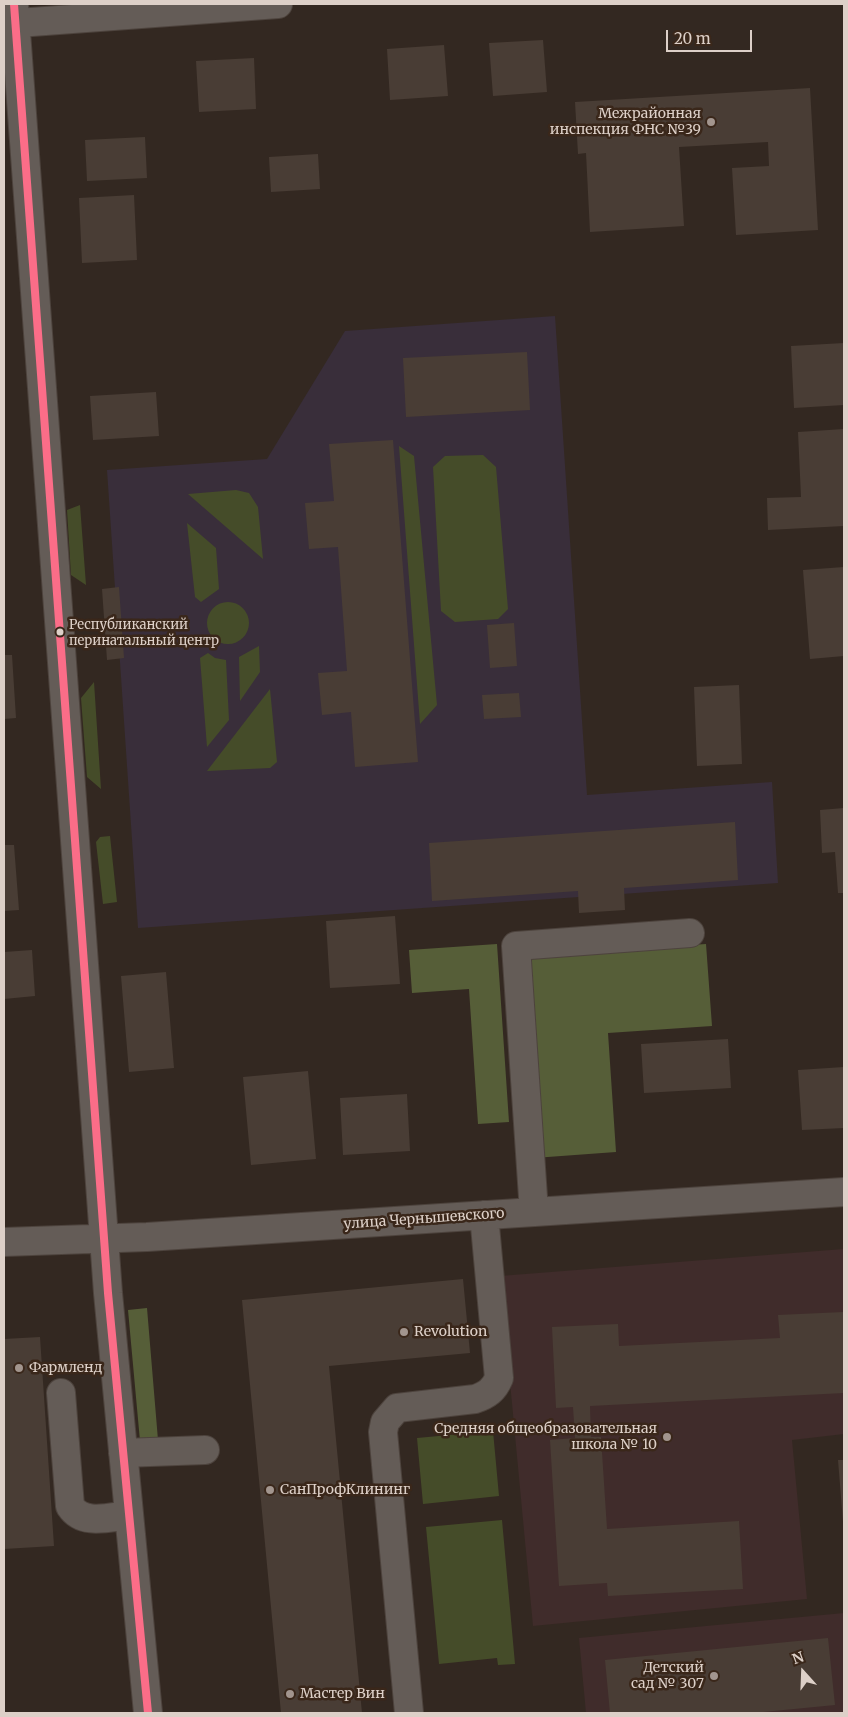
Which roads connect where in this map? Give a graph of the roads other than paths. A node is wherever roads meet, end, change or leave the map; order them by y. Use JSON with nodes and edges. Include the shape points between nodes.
{"nodes":[{"id":1,"x":278,"y":4,"type":"edge"},
{"id":2,"x":11,"y":17,"type":"edge"},
{"id":3,"x":690,"y":933,"type":"dead end"},
{"id":4,"x":844,"y":1192,"type":"edge"},
{"id":5,"x":534,"y":1212,"type":"junction"},
{"id":6,"x":484,"y":1215,"type":"junction"},
{"id":7,"x":104,"y":1238,"type":"junction"},
{"id":8,"x":4,"y":1242,"type":"edge"},
{"id":9,"x":61,"y":1393,"type":"dead end"},
{"id":10,"x":205,"y":1450,"type":"dead end"},
{"id":11,"x":123,"y":1453,"type":"junction"},
{"id":12,"x":129,"y":1515,"type":"junction"},
{"id":13,"x":148,"y":1713,"type":"edge"},
{"id":14,"x":410,"y":1713,"type":"edge"}],
"edges":[{"from":1,"to":2,"type":"street"},
{"from":2,"to":7,"type":"street"},
{"from":3,"to":5,"type":"street","via":[[516,946]]},
{"from":4,"to":5,"type":"street","name":"улица Чернышевского"},
{"from":5,"to":6,"type":"street","name":"улица Чернышевского"},
{"from":6,"to":7,"type":"street","name":"улица Чернышевского"},
{"from":6,"to":14,"type":"street","via":[[499,1378],[496,1386],[484,1396],[474,1399],[397,1408],[385,1422],[383,1432]]},
{"from":7,"to":8,"type":"street","name":"улица Чернышевского"},
{"from":7,"to":11,"type":"street"},
{"from":9,"to":12,"type":"street","via":[[70,1506],[75,1513],[87,1519]]},
{"from":10,"to":11,"type":"street"},
{"from":11,"to":12,"type":"street"},
{"from":12,"to":13,"type":"street"}]}
